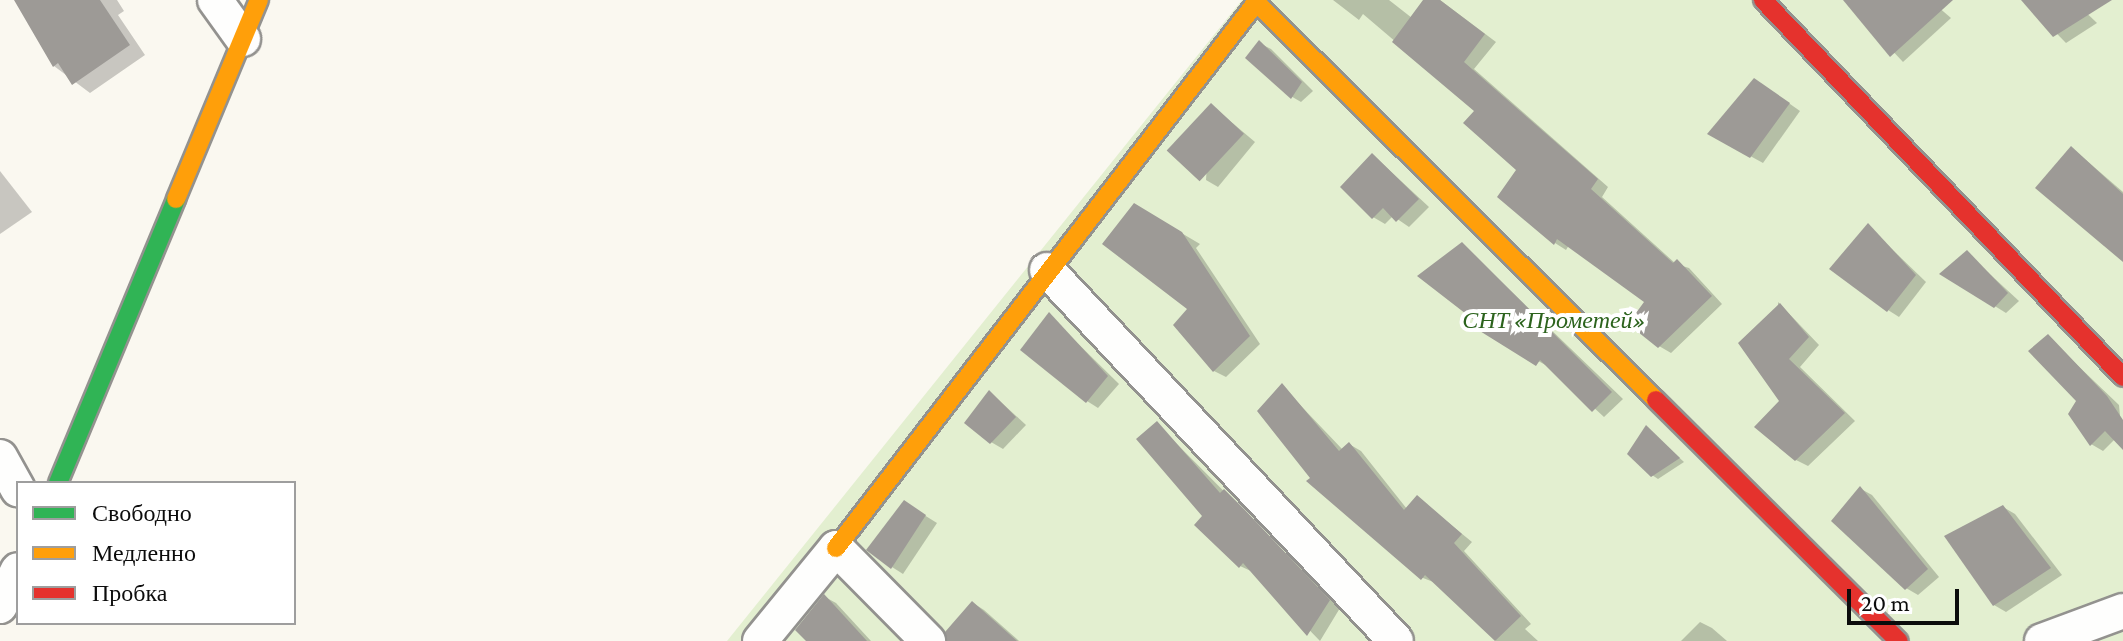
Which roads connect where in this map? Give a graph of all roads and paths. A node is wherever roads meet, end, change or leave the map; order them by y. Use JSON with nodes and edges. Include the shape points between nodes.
{"nodes":[{"id":1,"x":215,"y":0,"type":"edge"},
{"id":2,"x":259,"y":0,"type":"edge"},
{"id":3,"x":1763,"y":0,"type":"edge"},
{"id":4,"x":1257,"y":1,"type":"edge"},
{"id":5,"x":243,"y":39,"type":"junction"},
{"id":6,"x":1047,"y":270,"type":"junction"},
{"id":7,"x":2123,"y":377,"type":"edge"},
{"id":8,"x":0,"y":457,"type":"edge"},
{"id":9,"x":59,"y":481,"type":"edge"},
{"id":10,"x":16,"y":485,"type":"edge"},
{"id":11,"x":836,"y":548,"type":"junction"},
{"id":12,"x":16,"y":574,"type":"edge"},
{"id":13,"x":0,"y":606,"type":"edge"},
{"id":14,"x":2123,"y":611,"type":"edge"},
{"id":15,"x":760,"y":641,"type":"edge"},
{"id":16,"x":928,"y":641,"type":"edge"},
{"id":17,"x":1396,"y":641,"type":"edge"},
{"id":18,"x":1899,"y":641,"type":"edge"},
{"id":19,"x":2042,"y":641,"type":"edge"}],
"edges":[{"from":1,"to":5,"type":"street"},
{"from":2,"to":5,"type":"street"},
{"from":3,"to":7,"type":"street"},
{"from":4,"to":6,"type":"street"},
{"from":4,"to":18,"type":"street"},
{"from":5,"to":9,"type":"street"},
{"from":6,"to":11,"type":"street"},
{"from":6,"to":17,"type":"street"},
{"from":8,"to":10,"type":"street"},
{"from":11,"to":15,"type":"street"},
{"from":11,"to":16,"type":"street"},
{"from":12,"to":13,"type":"street"},
{"from":14,"to":19,"type":"street"}]}
